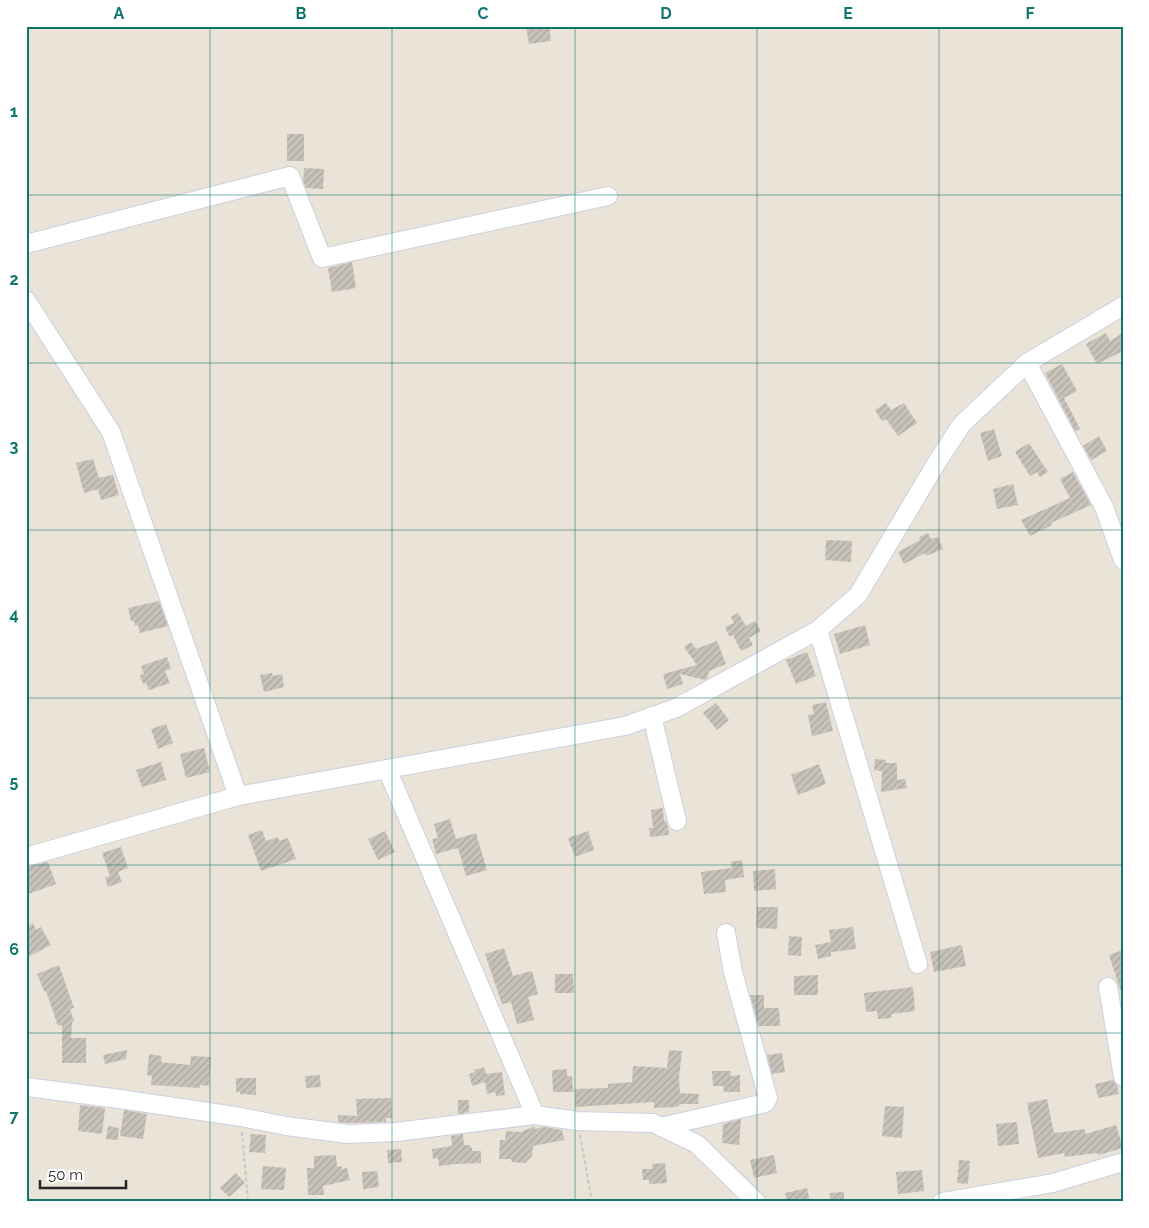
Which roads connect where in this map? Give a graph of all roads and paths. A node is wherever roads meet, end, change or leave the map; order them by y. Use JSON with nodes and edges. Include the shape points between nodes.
{"nodes":[{"id":1,"x":608,"y":196,"type":"dead end"},
{"id":2,"x":26,"y":244,"type":"edge"},
{"id":3,"x":26,"y":300,"type":"edge"},
{"id":4,"x":1123,"y":306,"type":"edge"},
{"id":5,"x":1027,"y":363,"type":"junction"},
{"id":6,"x":1123,"y":560,"type":"edge"},
{"id":7,"x":818,"y":630,"type":"junction"},
{"id":8,"x":652,"y":716,"type":"junction"},
{"id":9,"x":387,"y":769,"type":"junction"},
{"id":10,"x":238,"y":796,"type":"junction"},
{"id":11,"x":676,"y":821,"type":"dead end"},
{"id":12,"x":26,"y":857,"type":"edge"},
{"id":13,"x":726,"y":933,"type":"dead end"},
{"id":14,"x":918,"y":964,"type":"dead end"},
{"id":15,"x":1108,"y":987,"type":"dead end"},
{"id":16,"x":1123,"y":1077,"type":"edge"},
{"id":17,"x":26,"y":1087,"type":"edge"},
{"id":18,"x":536,"y":1115,"type":"junction"},
{"id":19,"x":241,"y":1117,"type":"junction"},
{"id":20,"x":577,"y":1121,"type":"junction"},
{"id":21,"x":662,"y":1127,"type":"junction"},
{"id":22,"x":1123,"y":1162,"type":"edge"},
{"id":23,"x":982,"y":1198,"type":"edge"},
{"id":24,"x":248,"y":1202,"type":"edge"},
{"id":25,"x":592,"y":1202,"type":"edge"},
{"id":26,"x":756,"y":1202,"type":"edge"},
{"id":27,"x":942,"y":1202,"type":"edge"}],
"edges":[{"from":1,"to":2,"type":"street","via":[[322,258],[290,176]]},
{"from":3,"to":10,"type":"street","via":[[111,432]]},
{"from":4,"to":5,"type":"street"},
{"from":5,"to":6,"type":"street","via":[[1104,507]]},
{"from":5,"to":7,"type":"street","via":[[962,424],[858,595]]},
{"from":7,"to":8,"type":"street","via":[[676,708]]},
{"from":7,"to":14,"type":"street"},
{"from":8,"to":9,"type":"street","via":[[625,726]]},
{"from":8,"to":11,"type":"street"},
{"from":9,"to":10,"type":"street"},
{"from":9,"to":18,"type":"street"},
{"from":10,"to":12,"type":"street"},
{"from":13,"to":21,"type":"street","via":[[733,972],[768,1098],[765,1103]]},
{"from":15,"to":16,"type":"street"},
{"from":17,"to":19,"type":"street"},
{"from":18,"to":19,"type":"street","via":[[396,1132],[348,1134]]},
{"from":18,"to":20,"type":"street"},
{"from":19,"to":24,"type":"path"},
{"from":20,"to":21,"type":"street","via":[[653,1123]]},
{"from":20,"to":25,"type":"path"},
{"from":21,"to":26,"type":"street","via":[[697,1144]]},
{"from":22,"to":23,"type":"street","via":[[1053,1183]]},
{"from":23,"to":27,"type":"street"}]}
